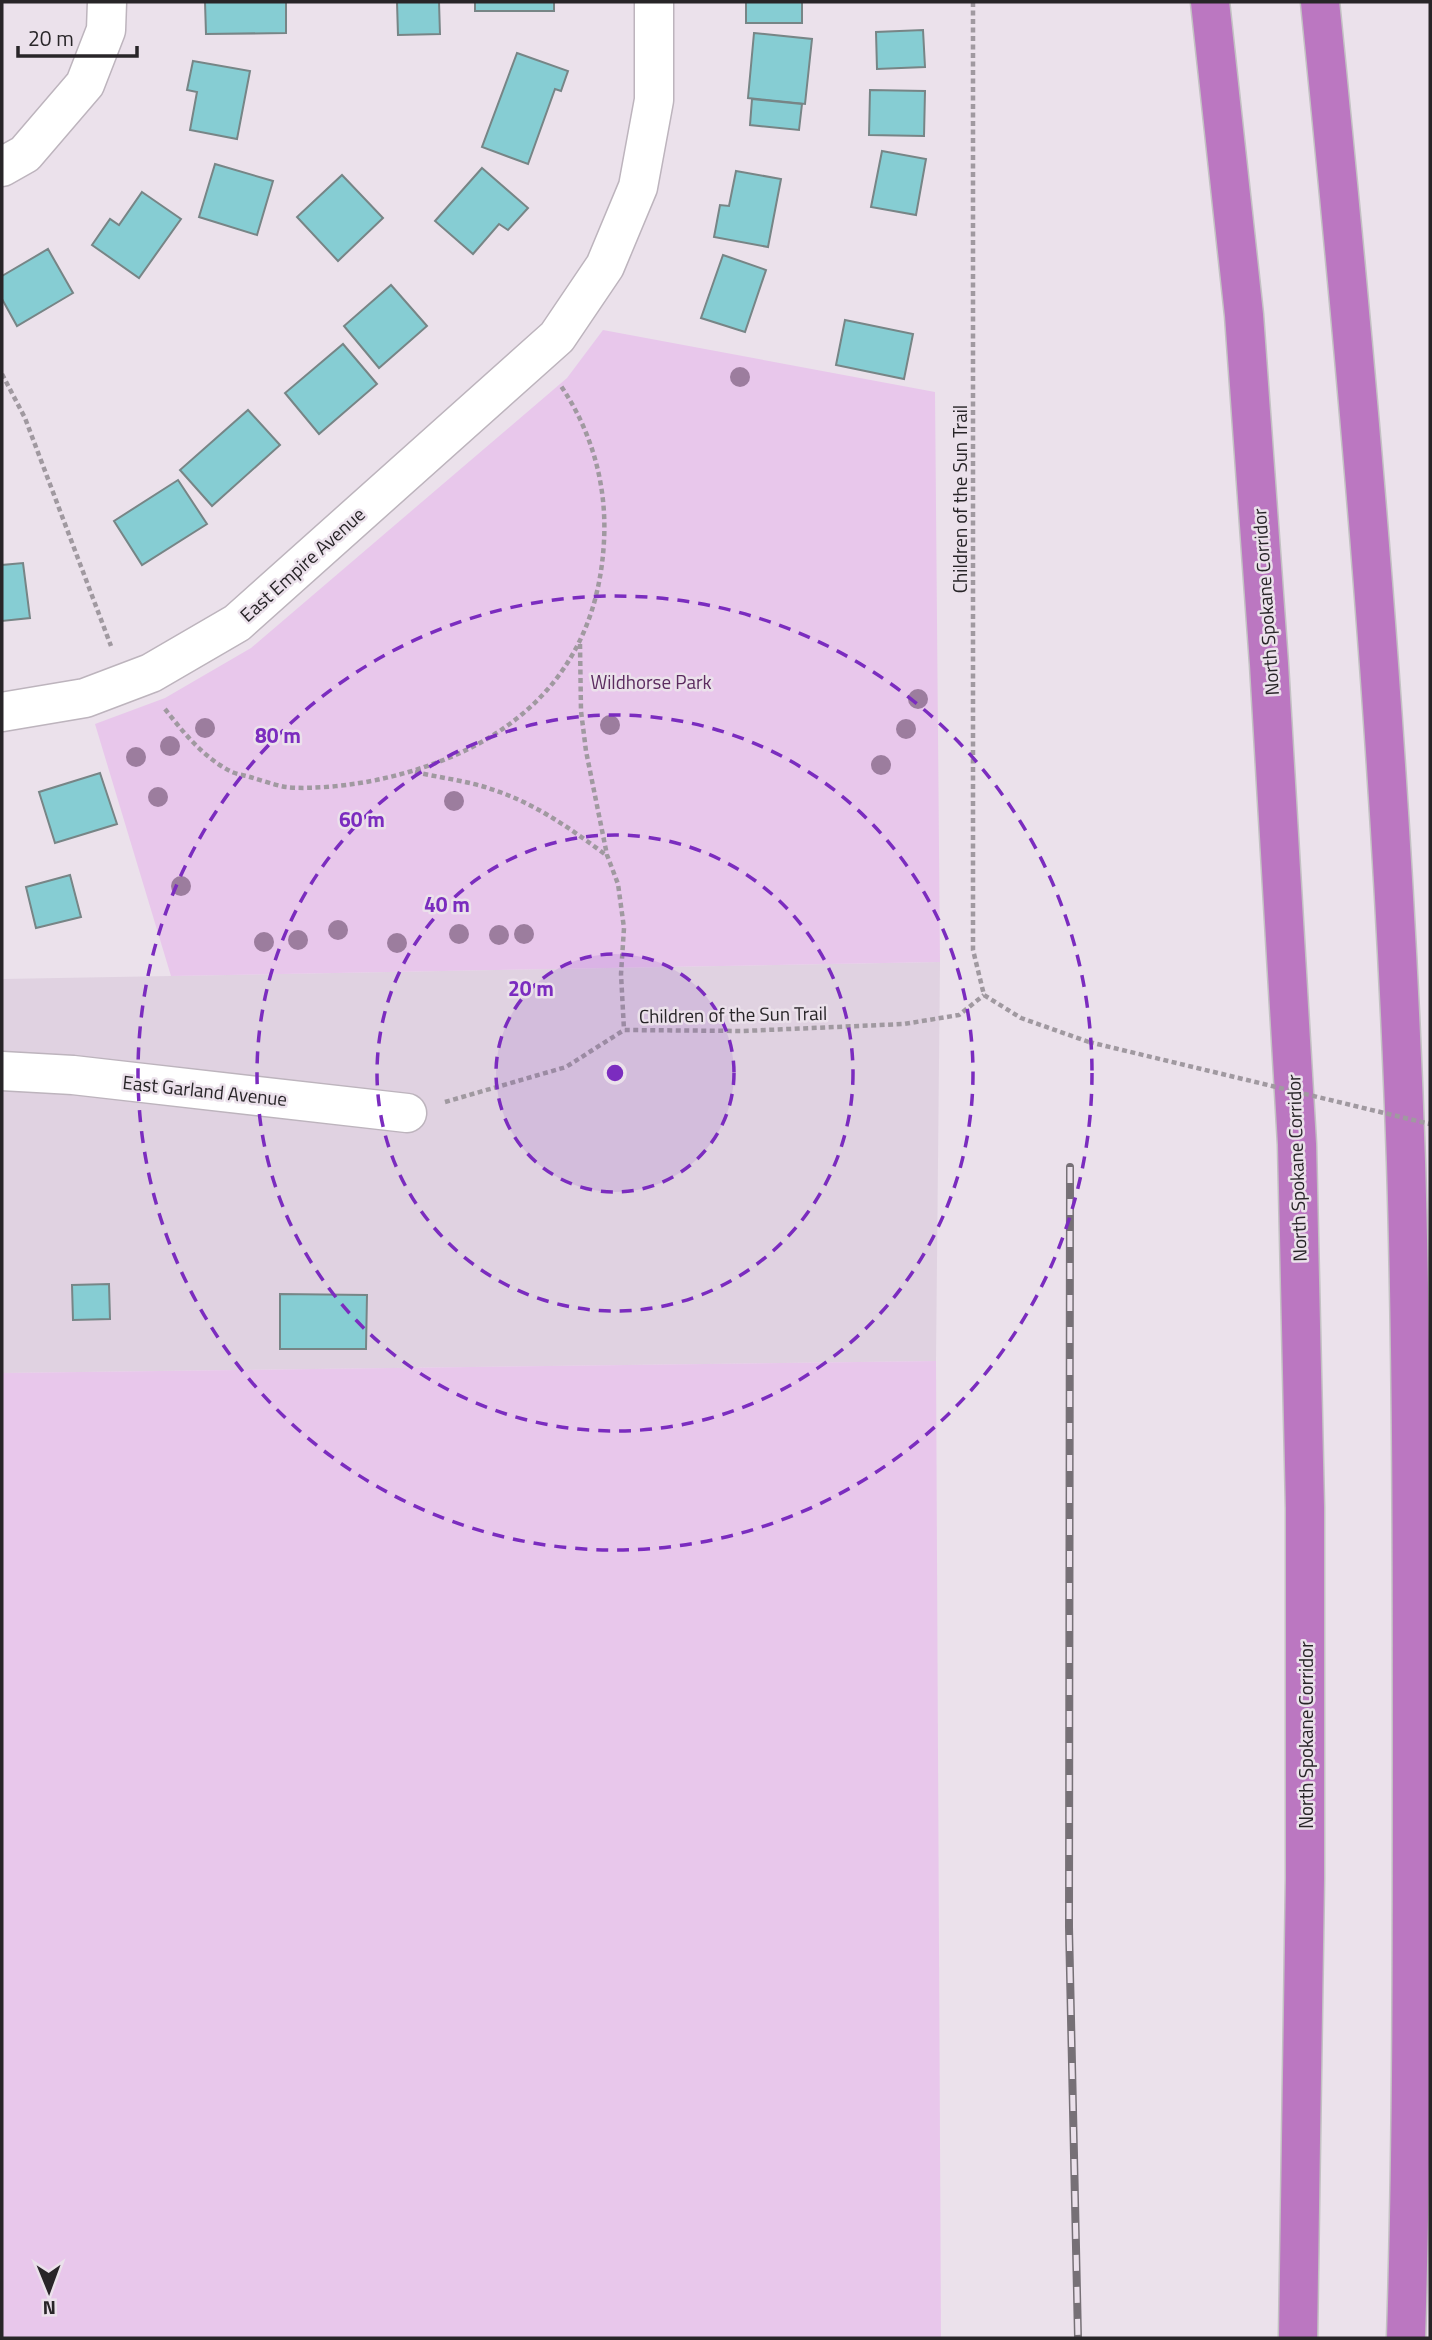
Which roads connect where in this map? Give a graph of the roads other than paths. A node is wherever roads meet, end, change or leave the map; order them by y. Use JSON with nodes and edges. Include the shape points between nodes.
{"nodes":[{"id":1,"x":107,"y":2,"type":"edge"},
{"id":2,"x":654,"y":2,"type":"edge"},
{"id":3,"x":1210,"y":2,"type":"edge"},
{"id":4,"x":1320,"y":2,"type":"edge"},
{"id":5,"x":2,"y":167,"type":"edge"},
{"id":6,"x":2,"y":712,"type":"edge"},
{"id":7,"x":2,"y":1070,"type":"edge"},
{"id":8,"x":407,"y":1113,"type":"road end"},
{"id":9,"x":1298,"y":2338,"type":"edge"},
{"id":10,"x":1406,"y":2338,"type":"edge"}],
"edges":[{"from":1,"to":5,"type":"street","via":[[106,30],[85,85],[25,155]]},
{"from":2,"to":6,"type":"street","name":"East Empire Avenue","via":[[654,100],[638,187],[605,266],[548,345],[237,623],[138,678],[85,698]]},
{"from":3,"to":9,"type":"highway","name":"North Spokane Corridor","via":[[1244,315],[1297,1143],[1305,1508]]},
{"from":4,"to":10,"type":"highway","via":[[1364,466],[1406,1161],[1412,1446],[1411,2156]]},
{"from":7,"to":8,"type":"street","name":"East Garland Avenue"}]}
